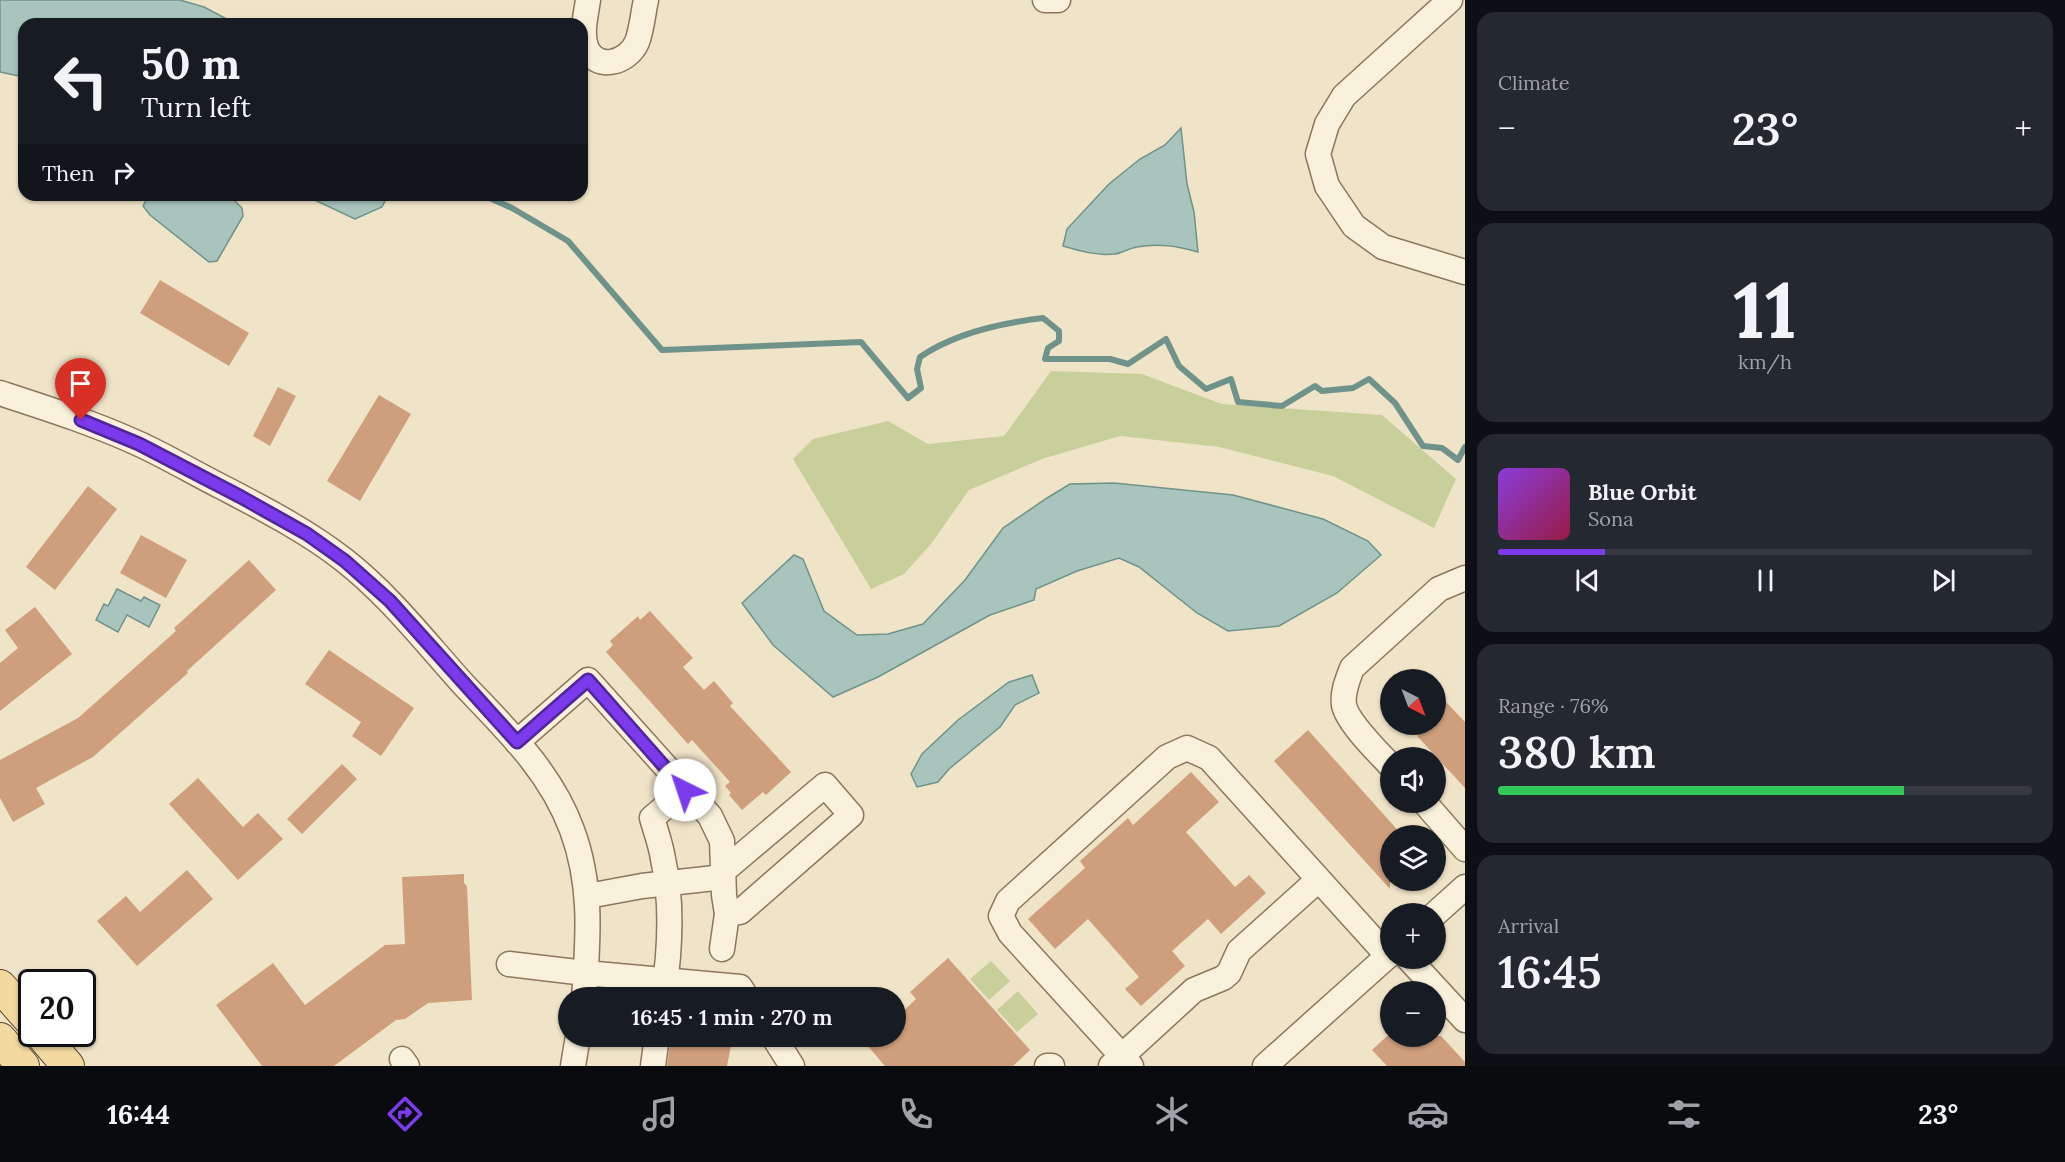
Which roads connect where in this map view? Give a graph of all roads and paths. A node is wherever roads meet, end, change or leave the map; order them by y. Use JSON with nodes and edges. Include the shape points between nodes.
{"nodes":[{"id":1,"x":588,"y":0,"type":"edge"},
{"id":2,"x":646,"y":0,"type":"edge"},
{"id":3,"x":1045,"y":0,"type":"edge"},
{"id":4,"x":1058,"y":0,"type":"edge"},
{"id":5,"x":1450,"y":0,"type":"edge"},
{"id":6,"x":585,"y":18,"type":"edge"},
{"id":7,"x":588,"y":50,"type":"edge"},
{"id":8,"x":1465,"y":272,"type":"edge"},
{"id":9,"x":0,"y":393,"type":"edge"},
{"id":10,"x":1465,"y":578,"type":"edge"},
{"id":11,"x":517,"y":742,"type":"junction"},
{"id":12,"x":1380,"y":754,"type":"edge"},
{"id":13,"x":685,"y":790,"type":"junction"},
{"id":14,"x":1434,"y":813,"type":"edge"},
{"id":15,"x":1465,"y":849,"type":"edge"},
{"id":16,"x":723,"y":872,"type":"junction"},
{"id":17,"x":1318,"y":880,"type":"junction"},
{"id":18,"x":667,"y":883,"type":"junction"},
{"id":19,"x":1465,"y":887,"type":"edge"},
{"id":20,"x":588,"y":896,"type":"junction"},
{"id":21,"x":1446,"y":905,"type":"edge"},
{"id":22,"x":727,"y":914,"type":"junction"},
{"id":23,"x":1380,"y":941,"type":"edge"},
{"id":24,"x":722,"y":949,"type":"dead end"},
{"id":25,"x":509,"y":964,"type":"dead end"},
{"id":26,"x":1380,"y":969,"type":"edge"},
{"id":27,"x":1409,"y":969,"type":"edge"},
{"id":28,"x":585,"y":973,"type":"junction"},
{"id":29,"x":0,"y":986,"type":"edge"},
{"id":30,"x":584,"y":987,"type":"edge"},
{"id":31,"x":654,"y":987,"type":"edge"},
{"id":32,"x":664,"y":987,"type":"edge"},
{"id":33,"x":18,"y":1007,"type":"edge"},
{"id":34,"x":1465,"y":1020,"type":"edge"},
{"id":35,"x":0,"y":1039,"type":"edge"},
{"id":36,"x":52,"y":1047,"type":"edge"},
{"id":37,"x":576,"y":1047,"type":"edge"},
{"id":38,"x":656,"y":1047,"type":"edge"},
{"id":39,"x":779,"y":1047,"type":"edge"},
{"id":40,"x":1121,"y":1062,"type":"edge"},
{"id":41,"x":23,"y":1066,"type":"edge"},
{"id":42,"x":68,"y":1066,"type":"edge"},
{"id":43,"x":573,"y":1066,"type":"edge"},
{"id":44,"x":653,"y":1066,"type":"edge"},
{"id":45,"x":792,"y":1066,"type":"edge"},
{"id":46,"x":1047,"y":1066,"type":"edge"},
{"id":47,"x":1052,"y":1066,"type":"edge"},
{"id":48,"x":1265,"y":1066,"type":"edge"}],
"edges":[{"from":1,"to":6,"type":"street"},
{"from":2,"to":7,"type":"street","via":[[637,42],[625,58],[610,63]]},
{"from":3,"to":4,"type":"street"},
{"from":5,"to":8,"type":"street","via":[[1344,96],[1327,124],[1318,154],[1327,186],[1354,226],[1383,247]]},
{"from":9,"to":11,"type":"street","via":[[139,444],[307,534],[390,601]]},
{"from":10,"to":12,"type":"street","via":[[1439,589],[1352,668],[1344,706],[1355,726]]},
{"from":11,"to":13,"type":"street","via":[[588,680]]},
{"from":11,"to":20,"type":"street","via":[[552,786],[573,831]]},
{"from":13,"to":16,"type":"street","via":[[710,816],[722,841]]},
{"from":13,"to":18,"type":"street","via":[[652,818]]},
{"from":14,"to":15,"type":"street"},
{"from":16,"to":18,"type":"street","via":[[715,878]]},
{"from":16,"to":22,"type":"street"},
{"from":16,"to":22,"type":"street","via":[[825,785],[851,815],[740,912]]},
{"from":17,"to":23,"type":"street"},
{"from":17,"to":40,"type":"street","via":[[1239,951],[1229,973],[1194,990]]},
{"from":17,"to":40,"type":"street","via":[[1209,758],[1187,748],[1167,757],[1008,901],[1001,916],[1011,933]]},
{"from":18,"to":20,"type":"street"},
{"from":18,"to":32,"type":"street","via":[[669,944]]},
{"from":19,"to":21,"type":"street"},
{"from":20,"to":28,"type":"street"},
{"from":22,"to":24,"type":"street"},
{"from":25,"to":28,"type":"street"},
{"from":26,"to":48,"type":"street"},
{"from":27,"to":34,"type":"street"},
{"from":28,"to":30,"type":"street"},
{"from":28,"to":31,"type":"street"},
{"from":29,"to":33,"type":"main road"},
{"from":35,"to":41,"type":"main road"},
{"from":36,"to":42,"type":"main road"},
{"from":37,"to":43,"type":"street"},
{"from":38,"to":44,"type":"street"},
{"from":39,"to":45,"type":"street"},
{"from":46,"to":47,"type":"street"}]}
